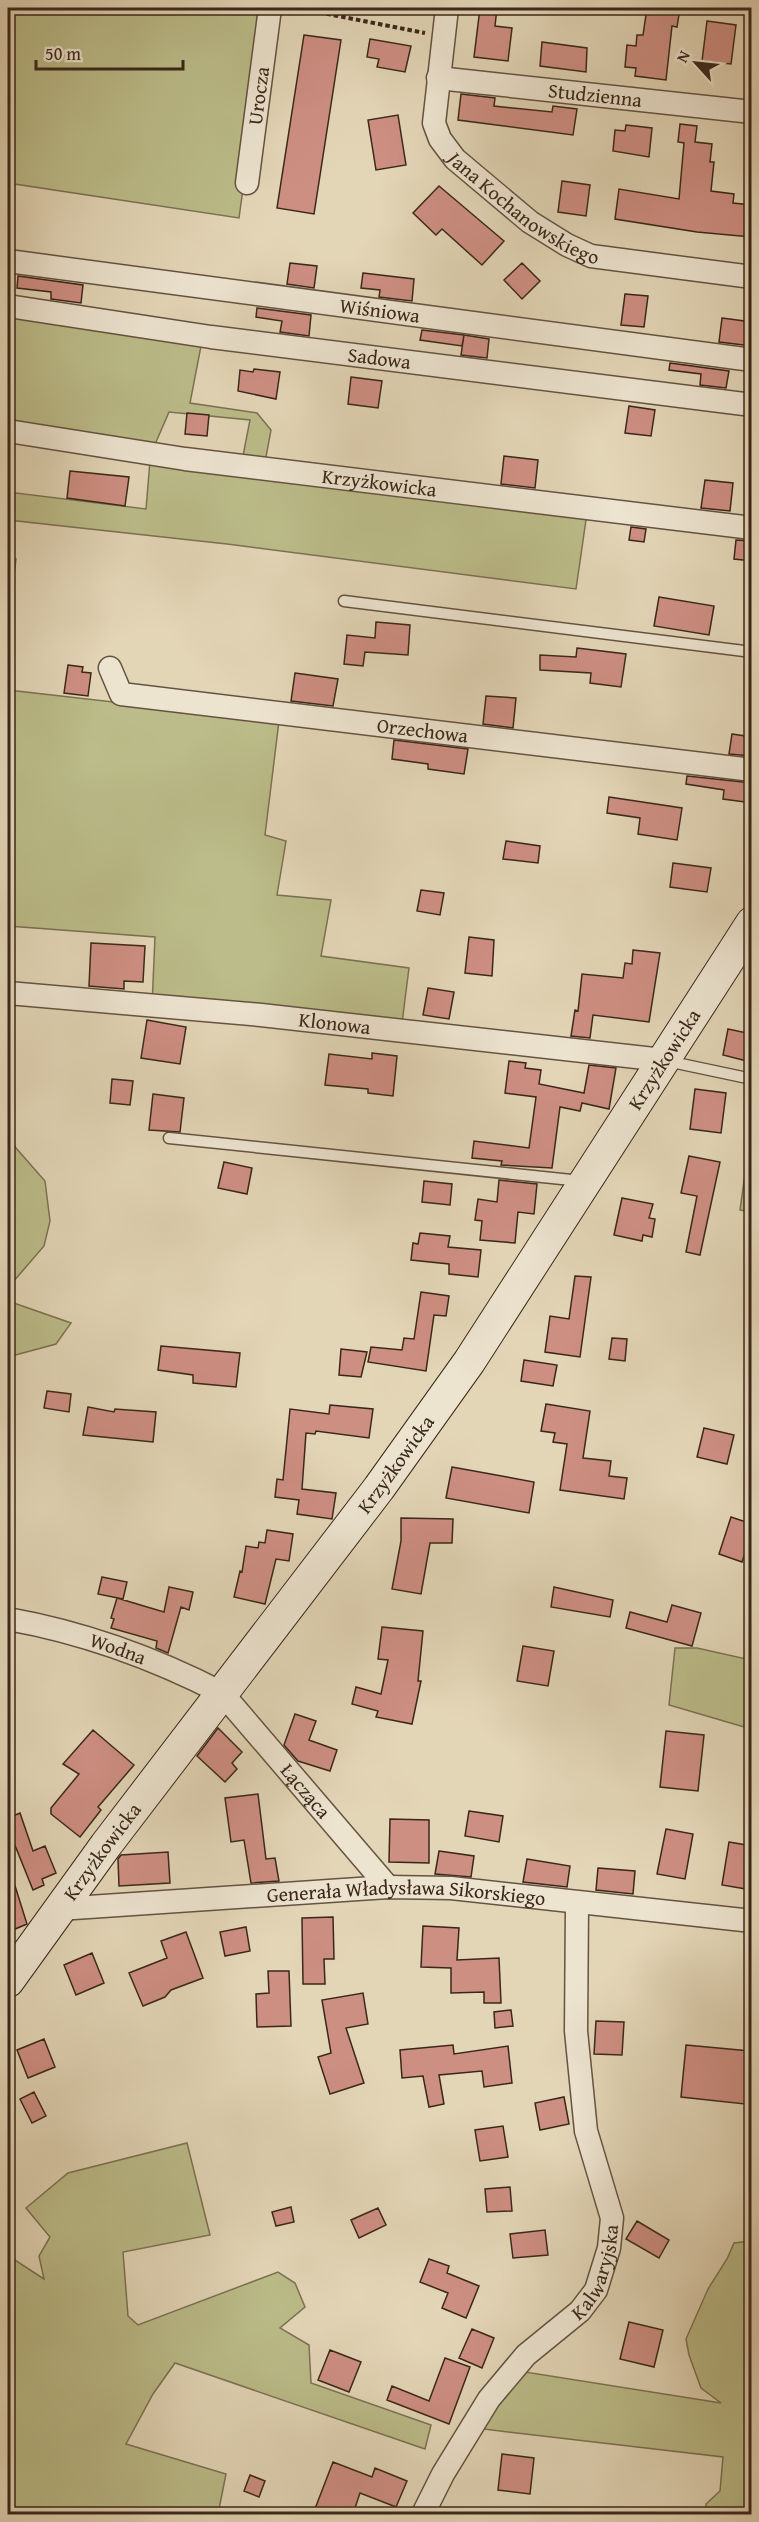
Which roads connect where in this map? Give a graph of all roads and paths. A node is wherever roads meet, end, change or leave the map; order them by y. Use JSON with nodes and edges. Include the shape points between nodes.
{"nodes":[{"id":1,"x":270,"y":8,"type":"edge"},
{"id":2,"x":297,"y":8,"type":"edge"},
{"id":3,"x":447,"y":8,"type":"edge"},
{"id":4,"x":444,"y":37,"type":"junction"},
{"id":5,"x":438,"y":78,"type":"junction"},
{"id":6,"x":752,"y":112,"type":"edge"},
{"id":7,"x":247,"y":183,"type":"dead end"},
{"id":8,"x":8,"y":261,"type":"edge"},
{"id":9,"x":752,"y":277,"type":"edge"},
{"id":10,"x":8,"y":306,"type":"edge"},
{"id":11,"x":752,"y":360,"type":"edge"},
{"id":12,"x":752,"y":405,"type":"edge"},
{"id":13,"x":8,"y":431,"type":"edge"},
{"id":14,"x":752,"y":528,"type":"edge"},
{"id":15,"x":344,"y":601,"type":"dead end"},
{"id":16,"x":752,"y":652,"type":"edge"},
{"id":17,"x":110,"y":668,"type":"dead end"},
{"id":18,"x":752,"y":770,"type":"edge"},
{"id":19,"x":752,"y":923,"type":"edge"},
{"id":20,"x":8,"y":993,"type":"edge"},
{"id":21,"x":663,"y":1060,"type":"junction"},
{"id":22,"x":752,"y":1079,"type":"edge"},
{"id":23,"x":169,"y":1138,"type":"dead end"},
{"id":24,"x":585,"y":1182,"type":"junction"},
{"id":25,"x":8,"y":1619,"type":"edge"},
{"id":26,"x":222,"y":1693,"type":"junction"},
{"id":27,"x":388,"y":1887,"type":"junction"},
{"id":28,"x":577,"y":1904,"type":"junction"},
{"id":29,"x":59,"y":1909,"type":"junction"},
{"id":30,"x":752,"y":1921,"type":"edge"},
{"id":31,"x":8,"y":1981,"type":"edge"},
{"id":32,"x":423,"y":2514,"type":"edge"}],
"edges":[{"from":1,"to":7,"type":"street","name":"Urocza"},
{"from":2,"to":4,"type":"path"},
{"from":3,"to":4,"type":"street","name":"Jana Kochanowskiego"},
{"from":4,"to":5,"type":"street","name":"Jana Kochanowskiego"},
{"from":5,"to":6,"type":"street","name":"Studzienna"},
{"from":5,"to":9,"type":"street","name":"Jana Kochanowskiego","via":[[434,123],[445,148],[530,222],[591,256]]},
{"from":8,"to":11,"type":"street","name":"Wiśniowa"},
{"from":10,"to":12,"type":"street","name":"Sadowa","via":[[210,337]]},
{"from":13,"to":14,"type":"street","name":"Krzyżkowicka","via":[[185,459]]},
{"from":15,"to":16,"type":"lane"},
{"from":17,"to":18,"type":"street","name":"Orzechowa","via":[[121,694]]},
{"from":19,"to":21,"type":"street","name":"Krzyżkowicka"},
{"from":20,"to":21,"type":"street","name":"Klonowa"},
{"from":21,"to":22,"type":"lane"},
{"from":21,"to":24,"type":"street","name":"Krzyżkowicka"},
{"from":23,"to":24,"type":"lane"},
{"from":24,"to":26,"type":"street","name":"Krzyżkowicka","via":[[475,1352],[393,1469]]},
{"from":25,"to":26,"type":"street","name":"Wodna","via":[[56,1627]]},
{"from":26,"to":27,"type":"street","name":"Łącząca"},
{"from":26,"to":29,"type":"street","name":"Krzyżkowicka"},
{"from":27,"to":28,"type":"street","name":"Generała Władysława Sikorskiego","via":[[451,1888]]},
{"from":27,"to":29,"type":"street","name":"Generała Władysława Sikorskiego"},
{"from":28,"to":30,"type":"street","name":"Generała Władysława Sikorskiego"},
{"from":28,"to":32,"type":"street","name":"Kalwaryjska","via":[[576,2031],[586,2131],[612,2218],[609,2248],[596,2290],[580,2311],[526,2355],[489,2398]]},
{"from":29,"to":31,"type":"street","name":"Krzyżkowicka"}]}
